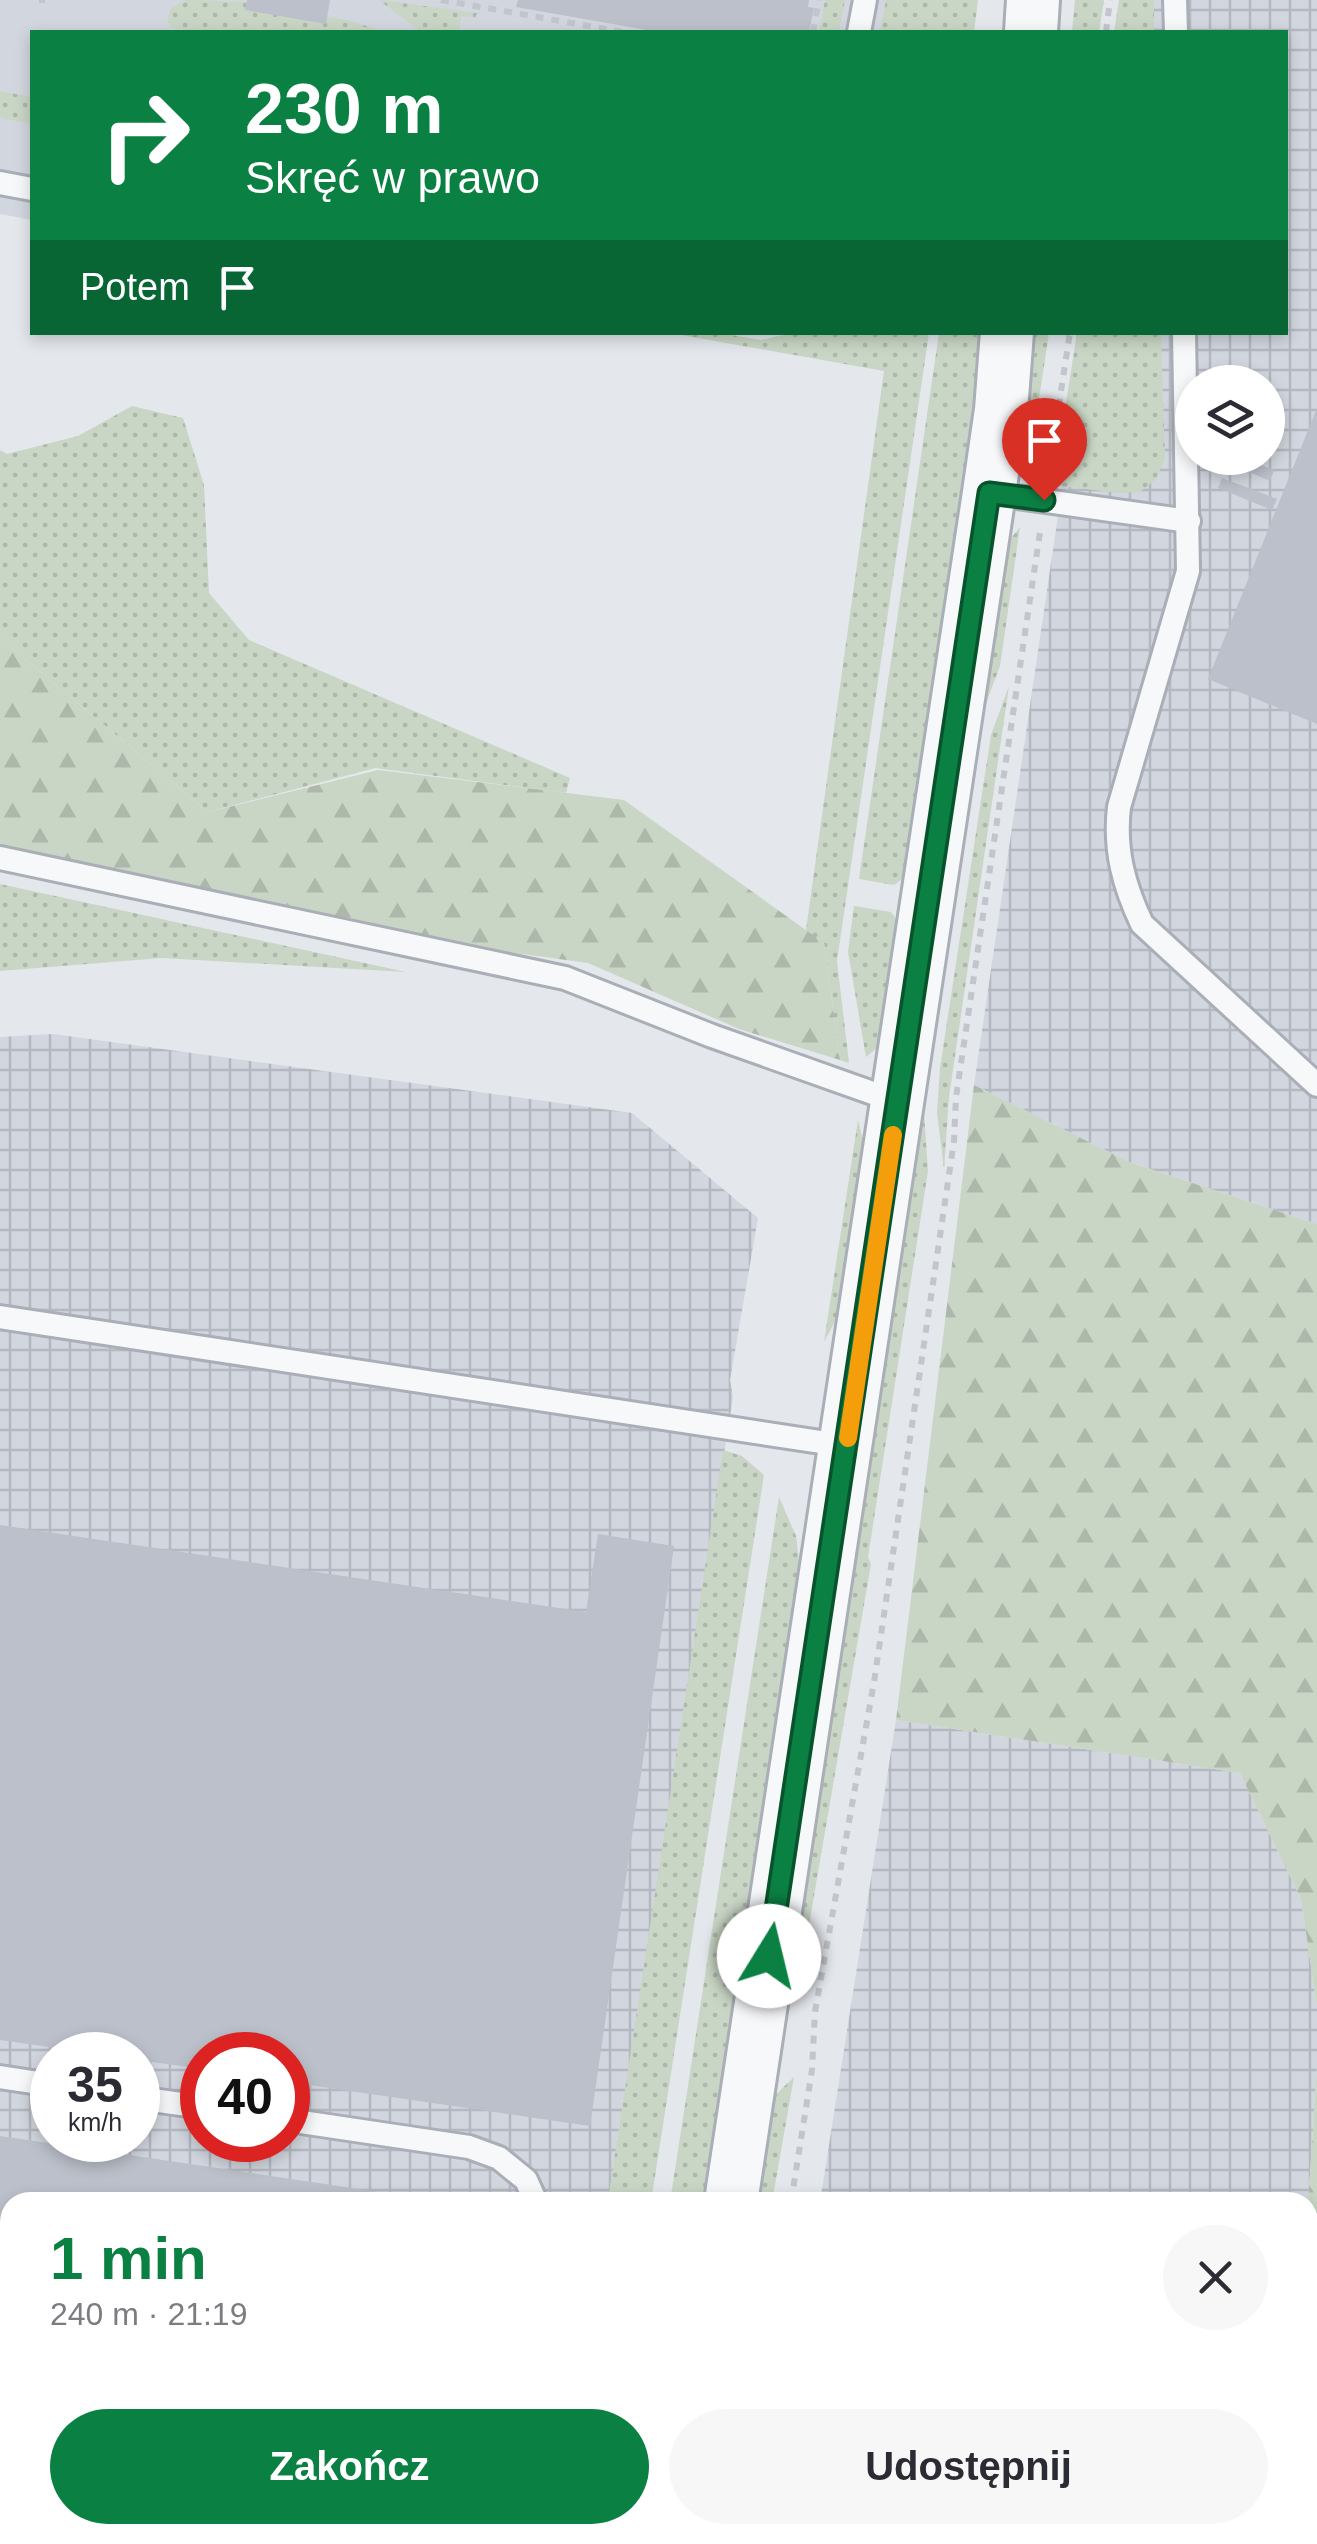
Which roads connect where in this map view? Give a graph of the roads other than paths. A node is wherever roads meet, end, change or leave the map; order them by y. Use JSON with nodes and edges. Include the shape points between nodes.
{"nodes":[{"id":1,"x":865,"y":0,"type":"edge"},
{"id":2,"x":1033,"y":0,"type":"edge"},
{"id":3,"x":1175,"y":0,"type":"edge"},
{"id":4,"x":859,"y":30,"type":"edge"},
{"id":5,"x":1030,"y":30,"type":"edge"},
{"id":6,"x":1176,"y":30,"type":"edge"},
{"id":7,"x":0,"y":183,"type":"edge"},
{"id":8,"x":30,"y":189,"type":"edge"},
{"id":9,"x":1007,"y":335,"type":"edge"},
{"id":10,"x":1184,"y":335,"type":"edge"},
{"id":11,"x":989,"y":493,"type":"junction"},
{"id":12,"x":1188,"y":521,"type":"junction"},
{"id":13,"x":0,"y":858,"type":"edge"},
{"id":14,"x":1317,"y":1085,"type":"edge"},
{"id":15,"x":898,"y":1102,"type":"junction"},
{"id":16,"x":0,"y":1317,"type":"edge"},
{"id":17,"x":847,"y":1446,"type":"junction"},
{"id":18,"x":0,"y":2077,"type":"edge"},
{"id":19,"x":30,"y":2082,"type":"edge"},
{"id":20,"x":310,"y":2123,"type":"edge"},
{"id":21,"x":531,"y":2192,"type":"edge"},
{"id":22,"x":734,"y":2192,"type":"edge"}],
"edges":[{"from":1,"to":4,"type":"lane"},
{"from":2,"to":5,"type":"street"},
{"from":3,"to":6,"type":"lane"},
{"from":7,"to":8,"type":"lane"},
{"from":9,"to":11,"type":"street"},
{"from":10,"to":12,"type":"lane"},
{"from":11,"to":12,"type":"lane"},
{"from":11,"to":15,"type":"street"},
{"from":12,"to":14,"type":"lane","via":[[1183,596],[1119,807],[1120,862],[1142,924]]},
{"from":13,"to":15,"type":"lane","via":[[564,978]]},
{"from":15,"to":17,"type":"street"},
{"from":16,"to":17,"type":"lane"},
{"from":17,"to":22,"type":"street"},
{"from":18,"to":19,"type":"lane"},
{"from":20,"to":21,"type":"lane","via":[[468,2147],[499,2158]]}]}
